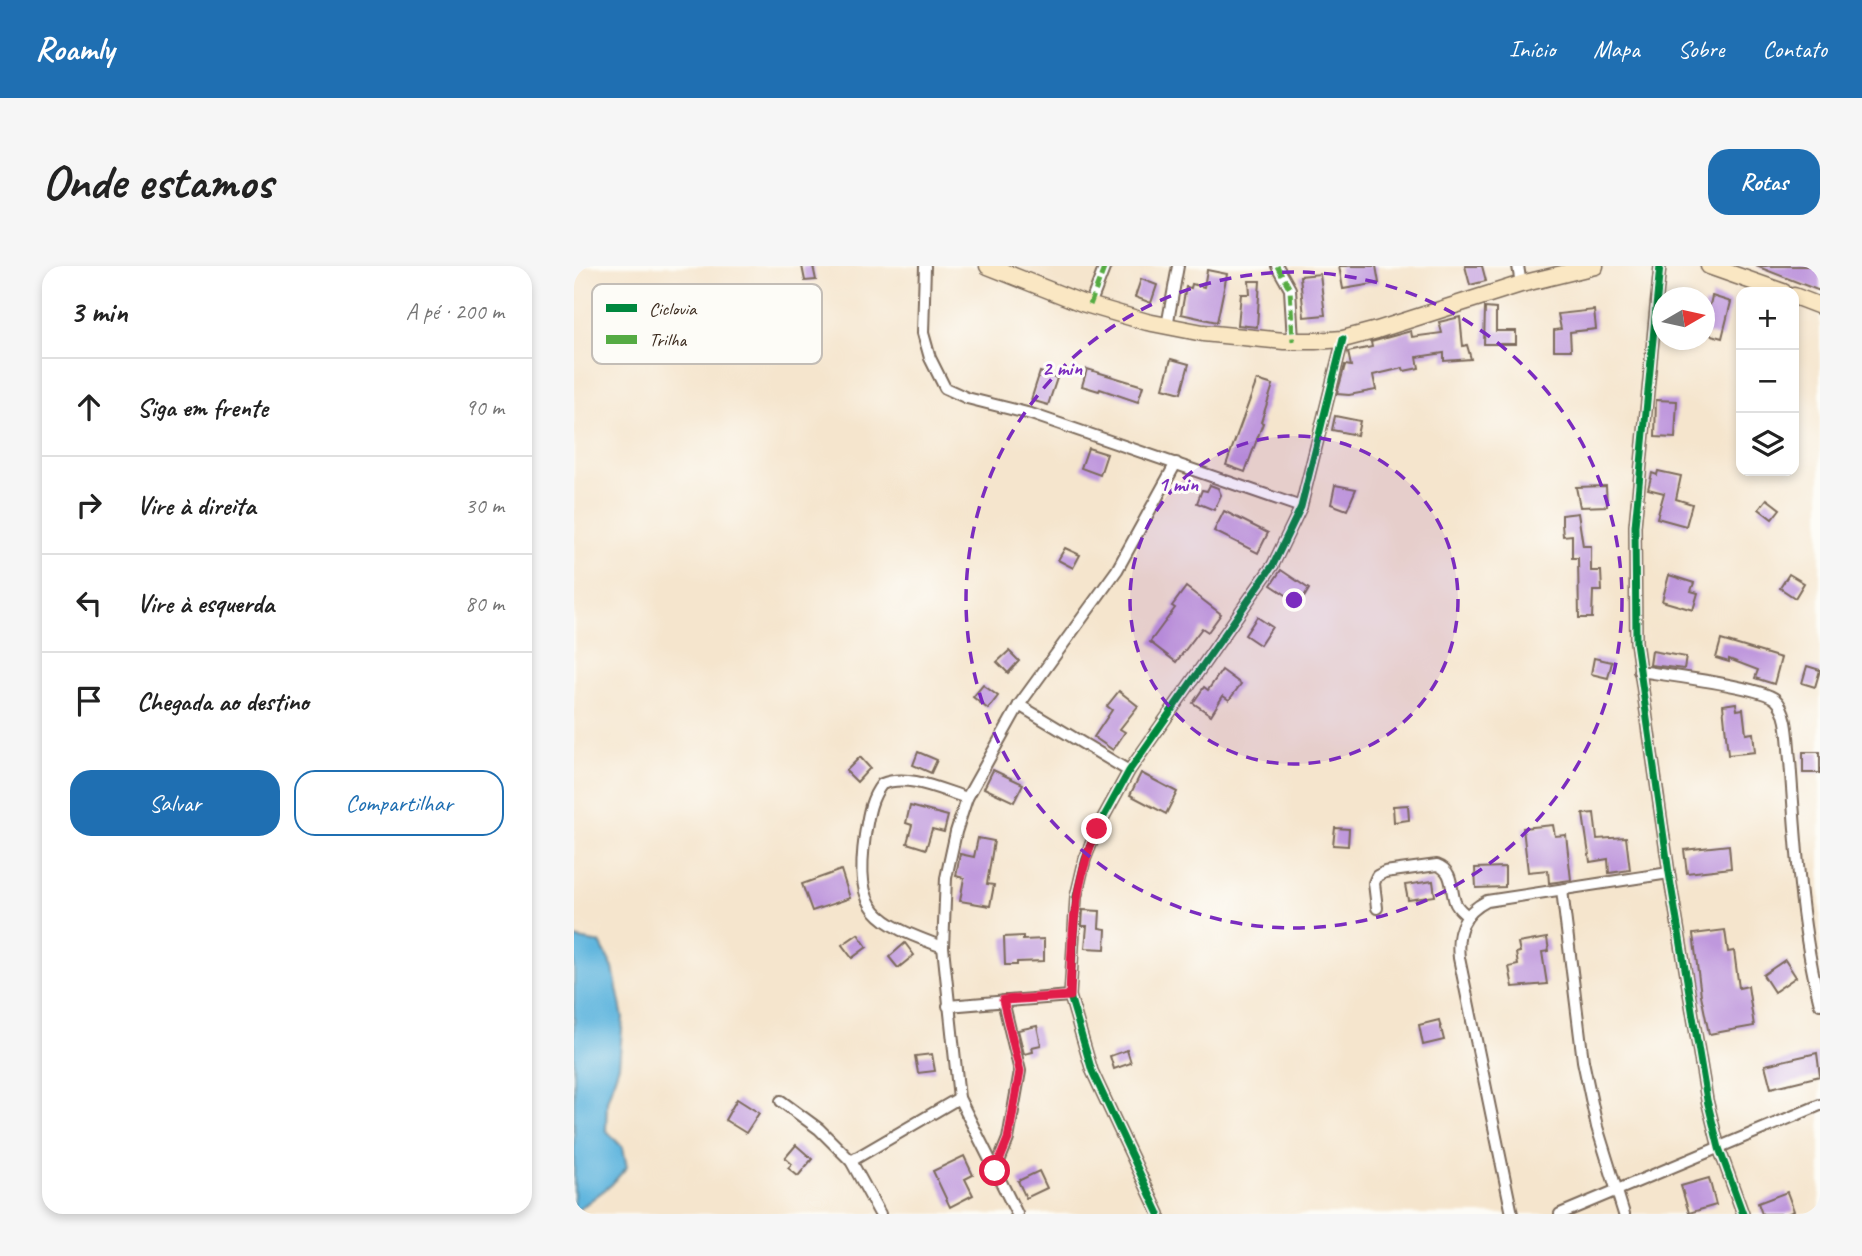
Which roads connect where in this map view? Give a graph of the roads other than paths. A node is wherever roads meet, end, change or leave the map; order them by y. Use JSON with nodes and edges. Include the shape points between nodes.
{"nodes":[{"id":1,"x":925,"y":266,"type":"edge"},
{"id":2,"x":988,"y":266,"type":"edge"},
{"id":3,"x":1105,"y":266,"type":"edge"},
{"id":4,"x":1178,"y":266,"type":"edge"},
{"id":5,"x":1278,"y":266,"type":"edge"},
{"id":6,"x":1518,"y":266,"type":"edge"},
{"id":7,"x":1595,"y":266,"type":"edge"},
{"id":8,"x":1660,"y":266,"type":"edge"},
{"id":9,"x":1709,"y":266,"type":"edge"},
{"id":10,"x":1521,"y":284,"type":"junction"},
{"id":11,"x":1769,"y":287,"type":"edge"},
{"id":12,"x":1799,"y":298,"type":"edge"},
{"id":13,"x":1090,"y":305,"type":"junction"},
{"id":14,"x":1820,"y":306,"type":"edge"},
{"id":15,"x":1167,"y":326,"type":"junction"},
{"id":16,"x":1343,"y":339,"type":"junction"},
{"id":17,"x":1293,"y":341,"type":"junction"},
{"id":18,"x":1176,"y":463,"type":"junction"},
{"id":19,"x":1301,"y":507,"type":"junction"},
{"id":20,"x":1639,"y":670,"type":"junction"},
{"id":21,"x":1019,"y":705,"type":"junction"},
{"id":22,"x":1129,"y":771,"type":"junction"},
{"id":23,"x":967,"y":798,"type":"junction"},
{"id":24,"x":1670,"y":873,"type":"junction"},
{"id":25,"x":1562,"y":890,"type":"junction"},
{"id":26,"x":1377,"y":908,"type":"dead end"},
{"id":27,"x":1467,"y":916,"type":"junction"},
{"id":28,"x":943,"y":947,"type":"junction"},
{"id":29,"x":1070,"y":996,"type":"junction"},
{"id":30,"x":1003,"y":1000,"type":"junction"},
{"id":31,"x":1820,"y":1004,"type":"edge"},
{"id":32,"x":948,"y":1006,"type":"junction"},
{"id":33,"x":959,"y":1098,"type":"junction"},
{"id":34,"x":781,"y":1101,"type":"dead end"},
{"id":35,"x":1820,"y":1105,"type":"edge"},
{"id":36,"x":1719,"y":1148,"type":"junction"},
{"id":37,"x":851,"y":1161,"type":"junction"},
{"id":38,"x":995,"y":1171,"type":"junction"},
{"id":39,"x":1616,"y":1192,"type":"junction"},
{"id":40,"x":880,"y":1214,"type":"edge"},
{"id":41,"x":1017,"y":1214,"type":"edge"},
{"id":42,"x":1160,"y":1214,"type":"edge"},
{"id":43,"x":1512,"y":1214,"type":"edge"},
{"id":44,"x":1560,"y":1214,"type":"edge"},
{"id":45,"x":1624,"y":1214,"type":"edge"},
{"id":46,"x":1743,"y":1214,"type":"edge"}],
"edges":[{"from":1,"to":18,"type":"street","via":[[923,333],[945,388]]},
{"from":2,"to":13,"type":"street"},
{"from":3,"to":13,"type":"street"},
{"from":4,"to":15,"type":"street"},
{"from":5,"to":17,"type":"street","via":[[1290,289]]},
{"from":6,"to":10,"type":"street"},
{"from":7,"to":10,"type":"street"},
{"from":8,"to":20,"type":"street","via":[[1634,526]]},
{"from":9,"to":11,"type":"street"},
{"from":10,"to":16,"type":"street"},
{"from":12,"to":14,"type":"street"},
{"from":13,"to":15,"type":"street"},
{"from":15,"to":17,"type":"street"},
{"from":16,"to":17,"type":"street"},
{"from":16,"to":19,"type":"street"},
{"from":18,"to":19,"type":"street"},
{"from":18,"to":21,"type":"street","via":[[1117,570]]},
{"from":19,"to":22,"type":"street","via":[[1273,565]]},
{"from":20,"to":24,"type":"street"},
{"from":20,"to":31,"type":"street","via":[[1751,690],[1775,699],[1782,708],[1798,871]]},
{"from":21,"to":22,"type":"street"},
{"from":21,"to":23,"type":"street"},
{"from":22,"to":29,"type":"street","via":[[1084,859],[1076,897]]},
{"from":23,"to":28,"type":"street","via":[[946,878]]},
{"from":23,"to":28,"type":"street","via":[[894,780],[877,790],[868,819],[861,877],[868,903],[899,930]]},
{"from":24,"to":25,"type":"street"},
{"from":24,"to":36,"type":"street"},
{"from":25,"to":27,"type":"street","via":[[1487,901]]},
{"from":25,"to":39,"type":"street","via":[[1583,1061]]},
{"from":26,"to":27,"type":"street","via":[[1377,876],[1437,866],[1445,868],[1455,905]]},
{"from":27,"to":43,"type":"street","via":[[1458,933],[1459,958]]},
{"from":28,"to":32,"type":"street"},
{"from":29,"to":30,"type":"street"},
{"from":29,"to":42,"type":"street","via":[[1092,1071]]},
{"from":30,"to":32,"type":"street"},
{"from":30,"to":38,"type":"street","via":[[1020,1071],[1008,1139]]},
{"from":32,"to":33,"type":"street"},
{"from":33,"to":37,"type":"street"},
{"from":33,"to":38,"type":"street"},
{"from":34,"to":37,"type":"street"},
{"from":35,"to":36,"type":"street"},
{"from":36,"to":39,"type":"street"},
{"from":36,"to":46,"type":"street"},
{"from":37,"to":40,"type":"street"},
{"from":38,"to":41,"type":"street"},
{"from":39,"to":44,"type":"street"},
{"from":39,"to":45,"type":"street"}]}
